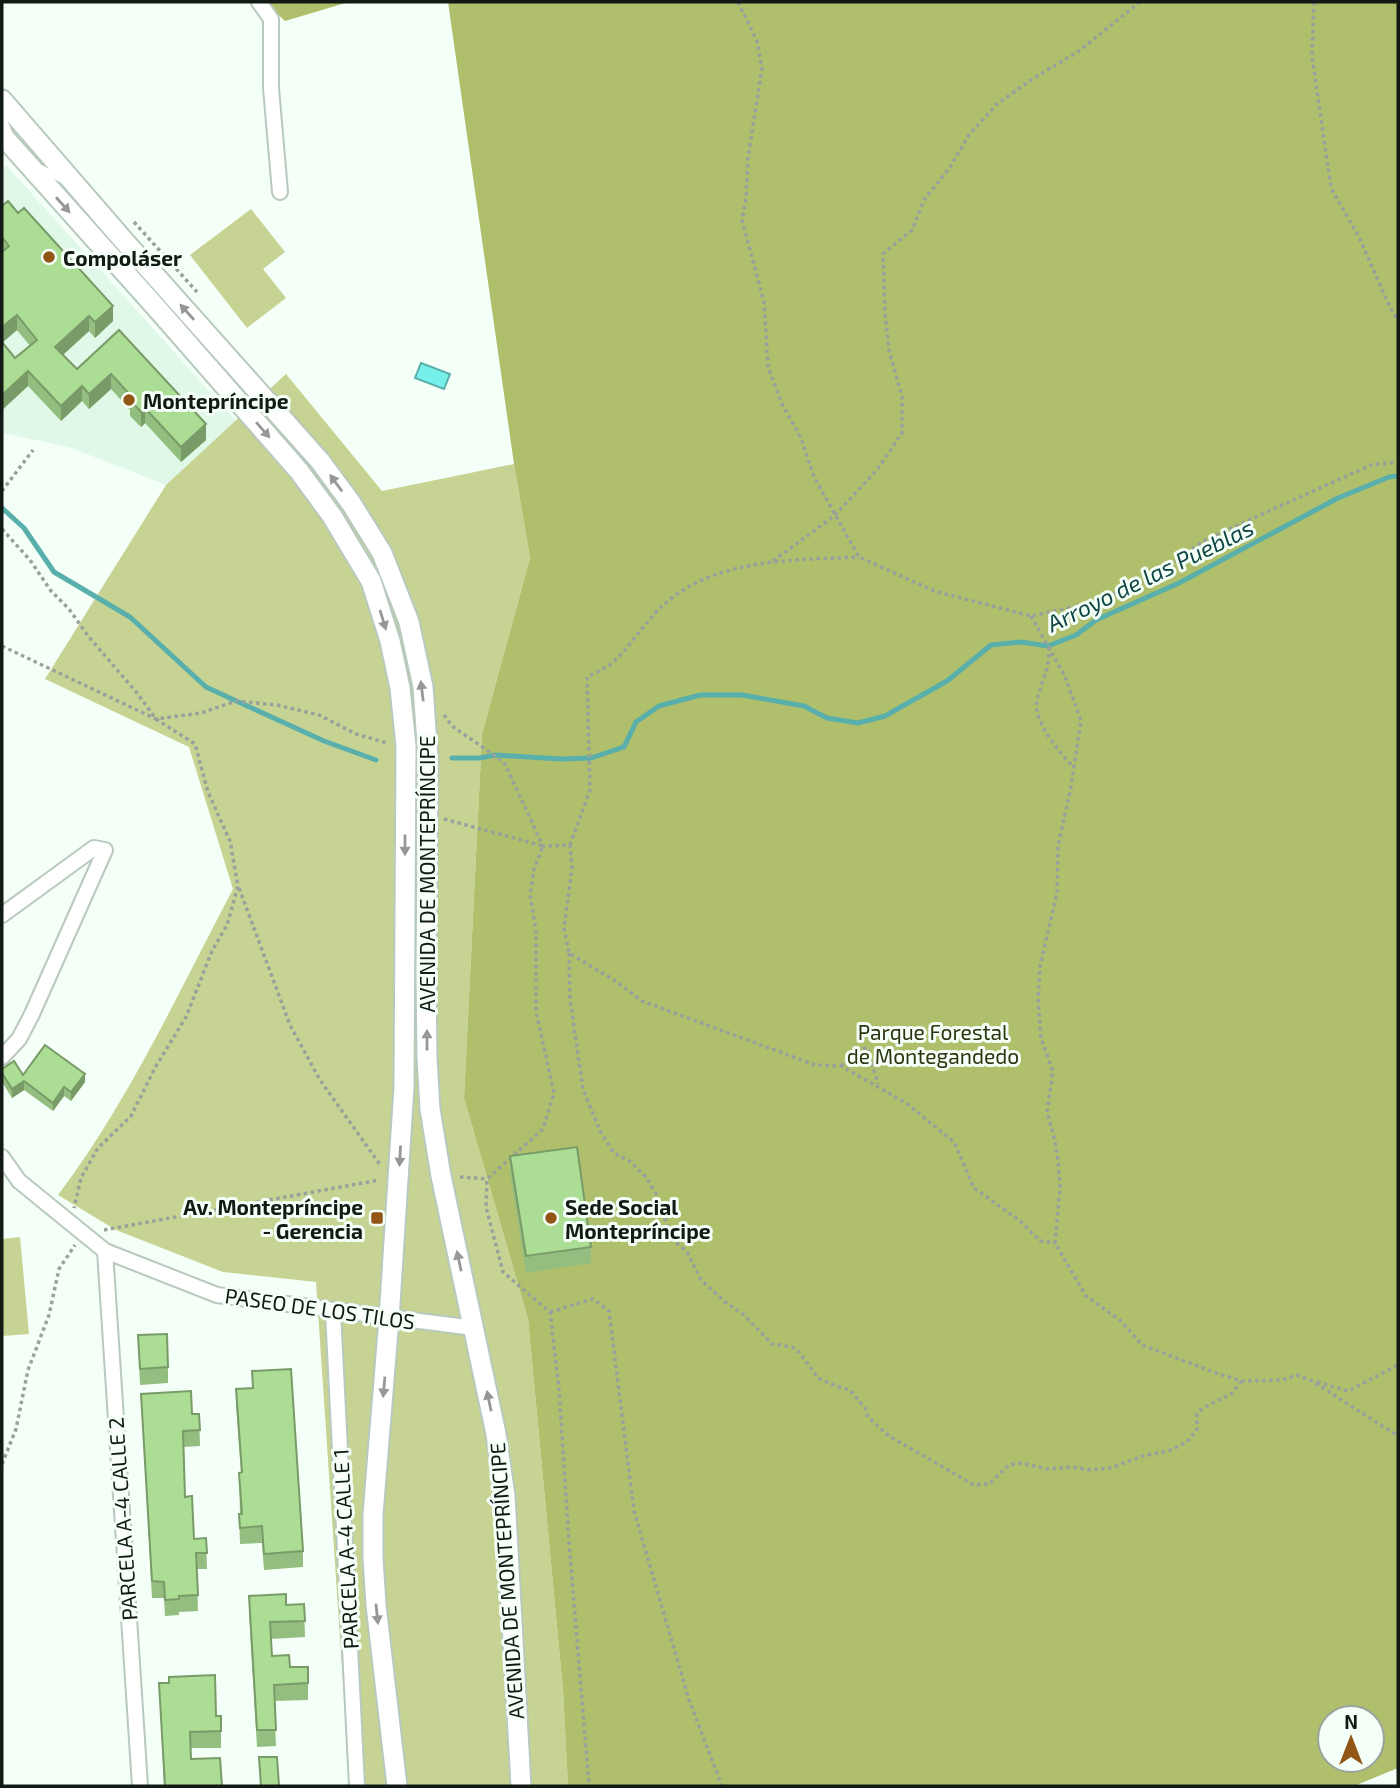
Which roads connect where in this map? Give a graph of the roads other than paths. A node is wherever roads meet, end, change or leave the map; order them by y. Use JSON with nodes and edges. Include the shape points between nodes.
{"nodes":[{"id":1,"x":259,"y":2,"type":"edge"},
{"id":2,"x":2,"y":100,"type":"edge"},
{"id":3,"x":2,"y":117,"type":"edge"},
{"id":4,"x":2,"y":135,"type":"edge"},
{"id":5,"x":17,"y":153,"type":"junction"},
{"id":6,"x":73,"y":182,"type":"junction"},
{"id":7,"x":280,"y":192,"type":"dead end"},
{"id":8,"x":2,"y":915,"type":"edge"},
{"id":9,"x":2,"y":1057,"type":"edge"},
{"id":10,"x":2,"y":1157,"type":"edge"},
{"id":11,"x":105,"y":1251,"type":"junction"},
{"id":12,"x":333,"y":1312,"type":"junction"},
{"id":13,"x":389,"y":1319,"type":"junction"},
{"id":14,"x":474,"y":1328,"type":"junction"},
{"id":15,"x":140,"y":1786,"type":"edge"},
{"id":16,"x":357,"y":1786,"type":"edge"},
{"id":17,"x":397,"y":1786,"type":"edge"},
{"id":18,"x":521,"y":1786,"type":"edge"}],
"edges":[{"from":1,"to":7,"type":"street","via":[[271,19],[271,88]]},
{"from":2,"to":6,"type":"street","name":"AVENIDA DE MONTEPRÍNCIPE"},
{"from":3,"to":5,"type":"lane"},
{"from":4,"to":5,"type":"street","name":"AVENIDA DE MONTEPRÍNCIPE"},
{"from":5,"to":6,"type":"lane","via":[[61,180]]},
{"from":5,"to":13,"type":"street","name":"AVENIDA DE MONTEPRÍNCIPE","one_way":true,"via":[[299,471],[371,581],[400,688],[405,746],[404,1087]]},
{"from":14,"to":6,"type":"street","name":"AVENIDA DE MONTEPRÍNCIPE","one_way":true,"via":[[433,1134],[427,1058],[428,758],[423,687],[409,622],[382,553],[320,461]]},
{"from":8,"to":9,"type":"street","via":[[93,848],[105,850],[32,1014],[19,1039]]},
{"from":10,"to":11,"type":"street","name":"PASEO DE LOS TILOS","via":[[19,1181]]},
{"from":11,"to":12,"type":"street","name":"PASEO DE LOS TILOS","via":[[217,1295]]},
{"from":11,"to":15,"type":"street","name":"PARCELA A-4 CALLE 2"},
{"from":12,"to":13,"type":"street","name":"PASEO DE LOS TILOS"},
{"from":12,"to":16,"type":"street","name":"PARCELA A-4 CALLE 1"},
{"from":13,"to":14,"type":"street","name":"PASEO DE LOS TILOS"},
{"from":13,"to":17,"type":"street","name":"AVENIDA DE MONTEPRÍNCIPE","one_way":true,"via":[[373,1558]]},
{"from":18,"to":14,"type":"street","name":"AVENIDA DE MONTEPRÍNCIPE","one_way":true,"via":[[505,1496]]}]}
